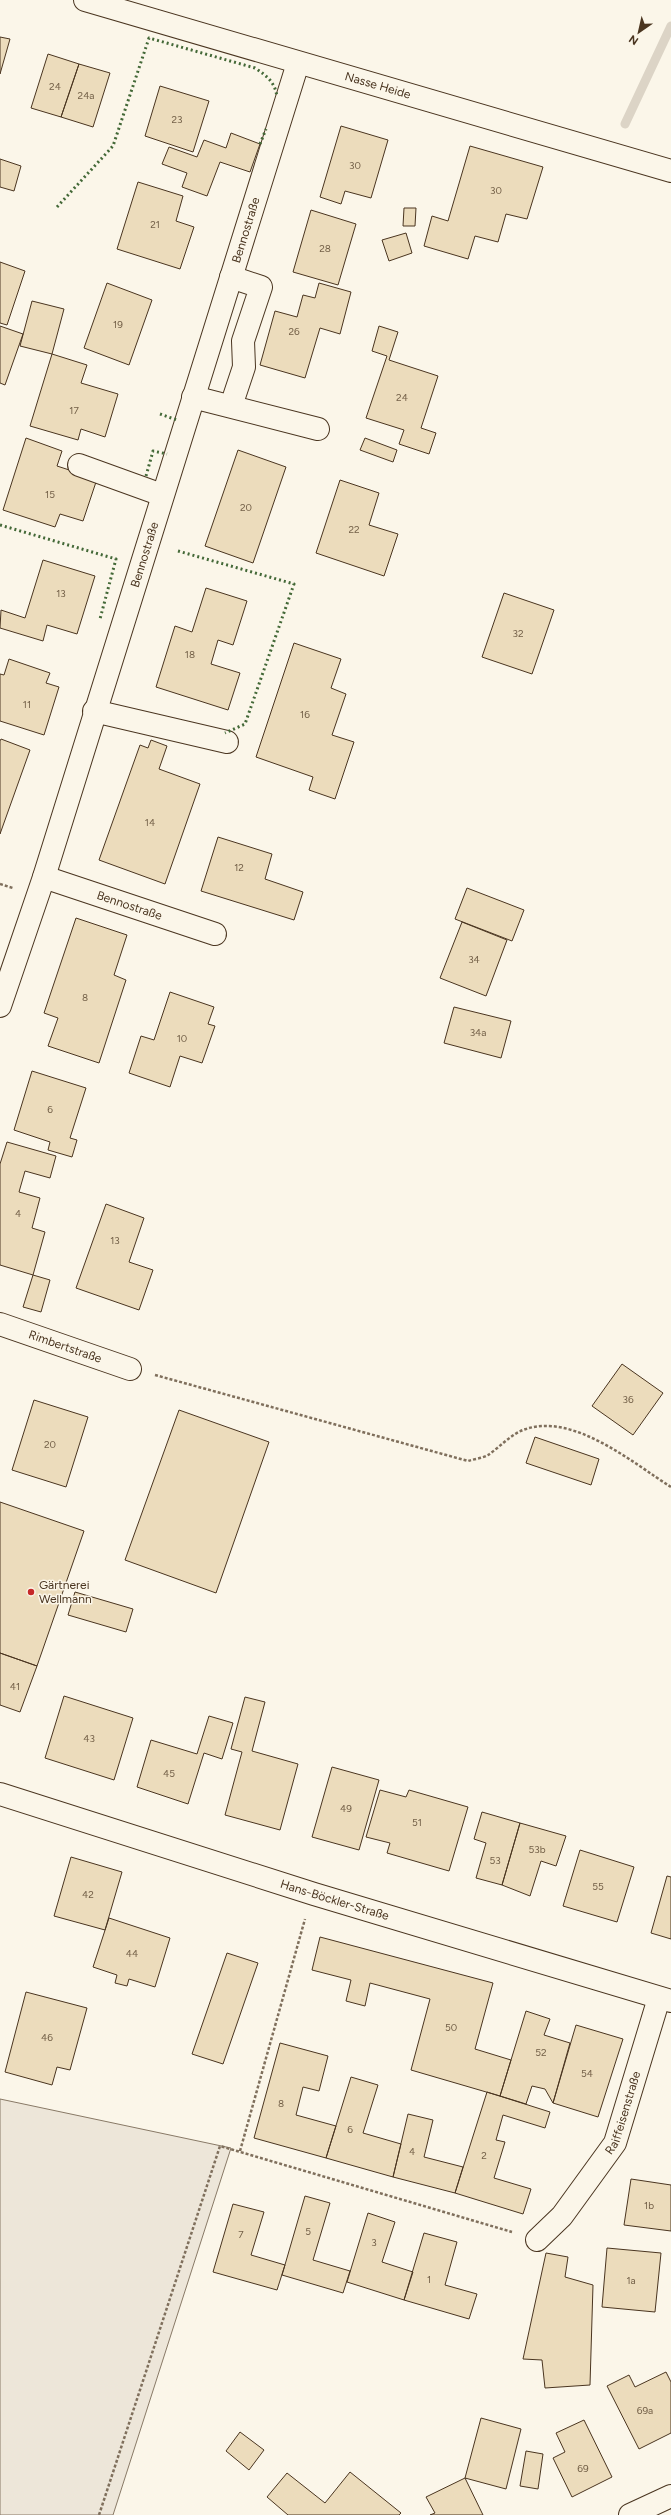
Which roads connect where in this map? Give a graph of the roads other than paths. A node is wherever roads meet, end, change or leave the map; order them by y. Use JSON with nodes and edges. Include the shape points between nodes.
{"nodes":[{"id":1,"x":84,"y":0,"type":"edge"},
{"id":2,"x":298,"y":63,"type":"junction"},
{"id":3,"x":671,"y":171,"type":"edge"},
{"id":4,"x":231,"y":277,"type":"junction"},
{"id":5,"x":193,"y":397,"type":"junction"},
{"id":6,"x":231,"y":406,"type":"junction"},
{"id":7,"x":318,"y":429,"type":"dead end"},
{"id":8,"x":79,"y":465,"type":"dead end"},
{"id":9,"x":162,"y":495,"type":"junction"},
{"id":10,"x":94,"y":711,"type":"junction"},
{"id":11,"x":227,"y":742,"type":"dead end"},
{"id":12,"x":44,"y":877,"type":"junction"},
{"id":13,"x":215,"y":934,"type":"dead end"},
{"id":14,"x":0,"y":1006,"type":"edge"},
{"id":15,"x":0,"y":1324,"type":"edge"},
{"id":16,"x":130,"y":1369,"type":"road end"},
{"id":17,"x":0,"y":1794,"type":"edge"},
{"id":18,"x":665,"y":2000,"type":"edge"},
{"id":19,"x":537,"y":2240,"type":"road end"},
{"id":20,"x":671,"y":2496,"type":"edge"},
{"id":21,"x":630,"y":2515,"type":"edge"}],
"edges":[{"from":1,"to":2,"type":"street","name":"Nasse Heide"},
{"from":2,"to":3,"type":"street","name":"Nasse Heide"},
{"from":2,"to":4,"type":"street","name":"Bennostraße"},
{"from":4,"to":5,"type":"street","name":"Bennostraße"},
{"from":4,"to":6,"type":"street","via":[[261,286],[243,341],[244,368]]},
{"from":5,"to":6,"type":"street"},
{"from":5,"to":9,"type":"street","name":"Bennostraße"},
{"from":6,"to":7,"type":"street"},
{"from":8,"to":9,"type":"street"},
{"from":9,"to":10,"type":"street","name":"Bennostraße"},
{"from":10,"to":11,"type":"street"},
{"from":10,"to":12,"type":"street","name":"Bennostraße"},
{"from":12,"to":13,"type":"street","name":"Bennostraße"},
{"from":12,"to":14,"type":"street","name":"Bennostraße"},
{"from":15,"to":16,"type":"street","name":"Rimbertstraße"},
{"from":17,"to":18,"type":"street","name":"Hans-Böckler-Straße","via":[[322,1896]]},
{"from":18,"to":19,"type":"street","name":"Raiffeisenstraße","via":[[614,2143],[562,2216]]},
{"from":20,"to":21,"type":"street"}]}
